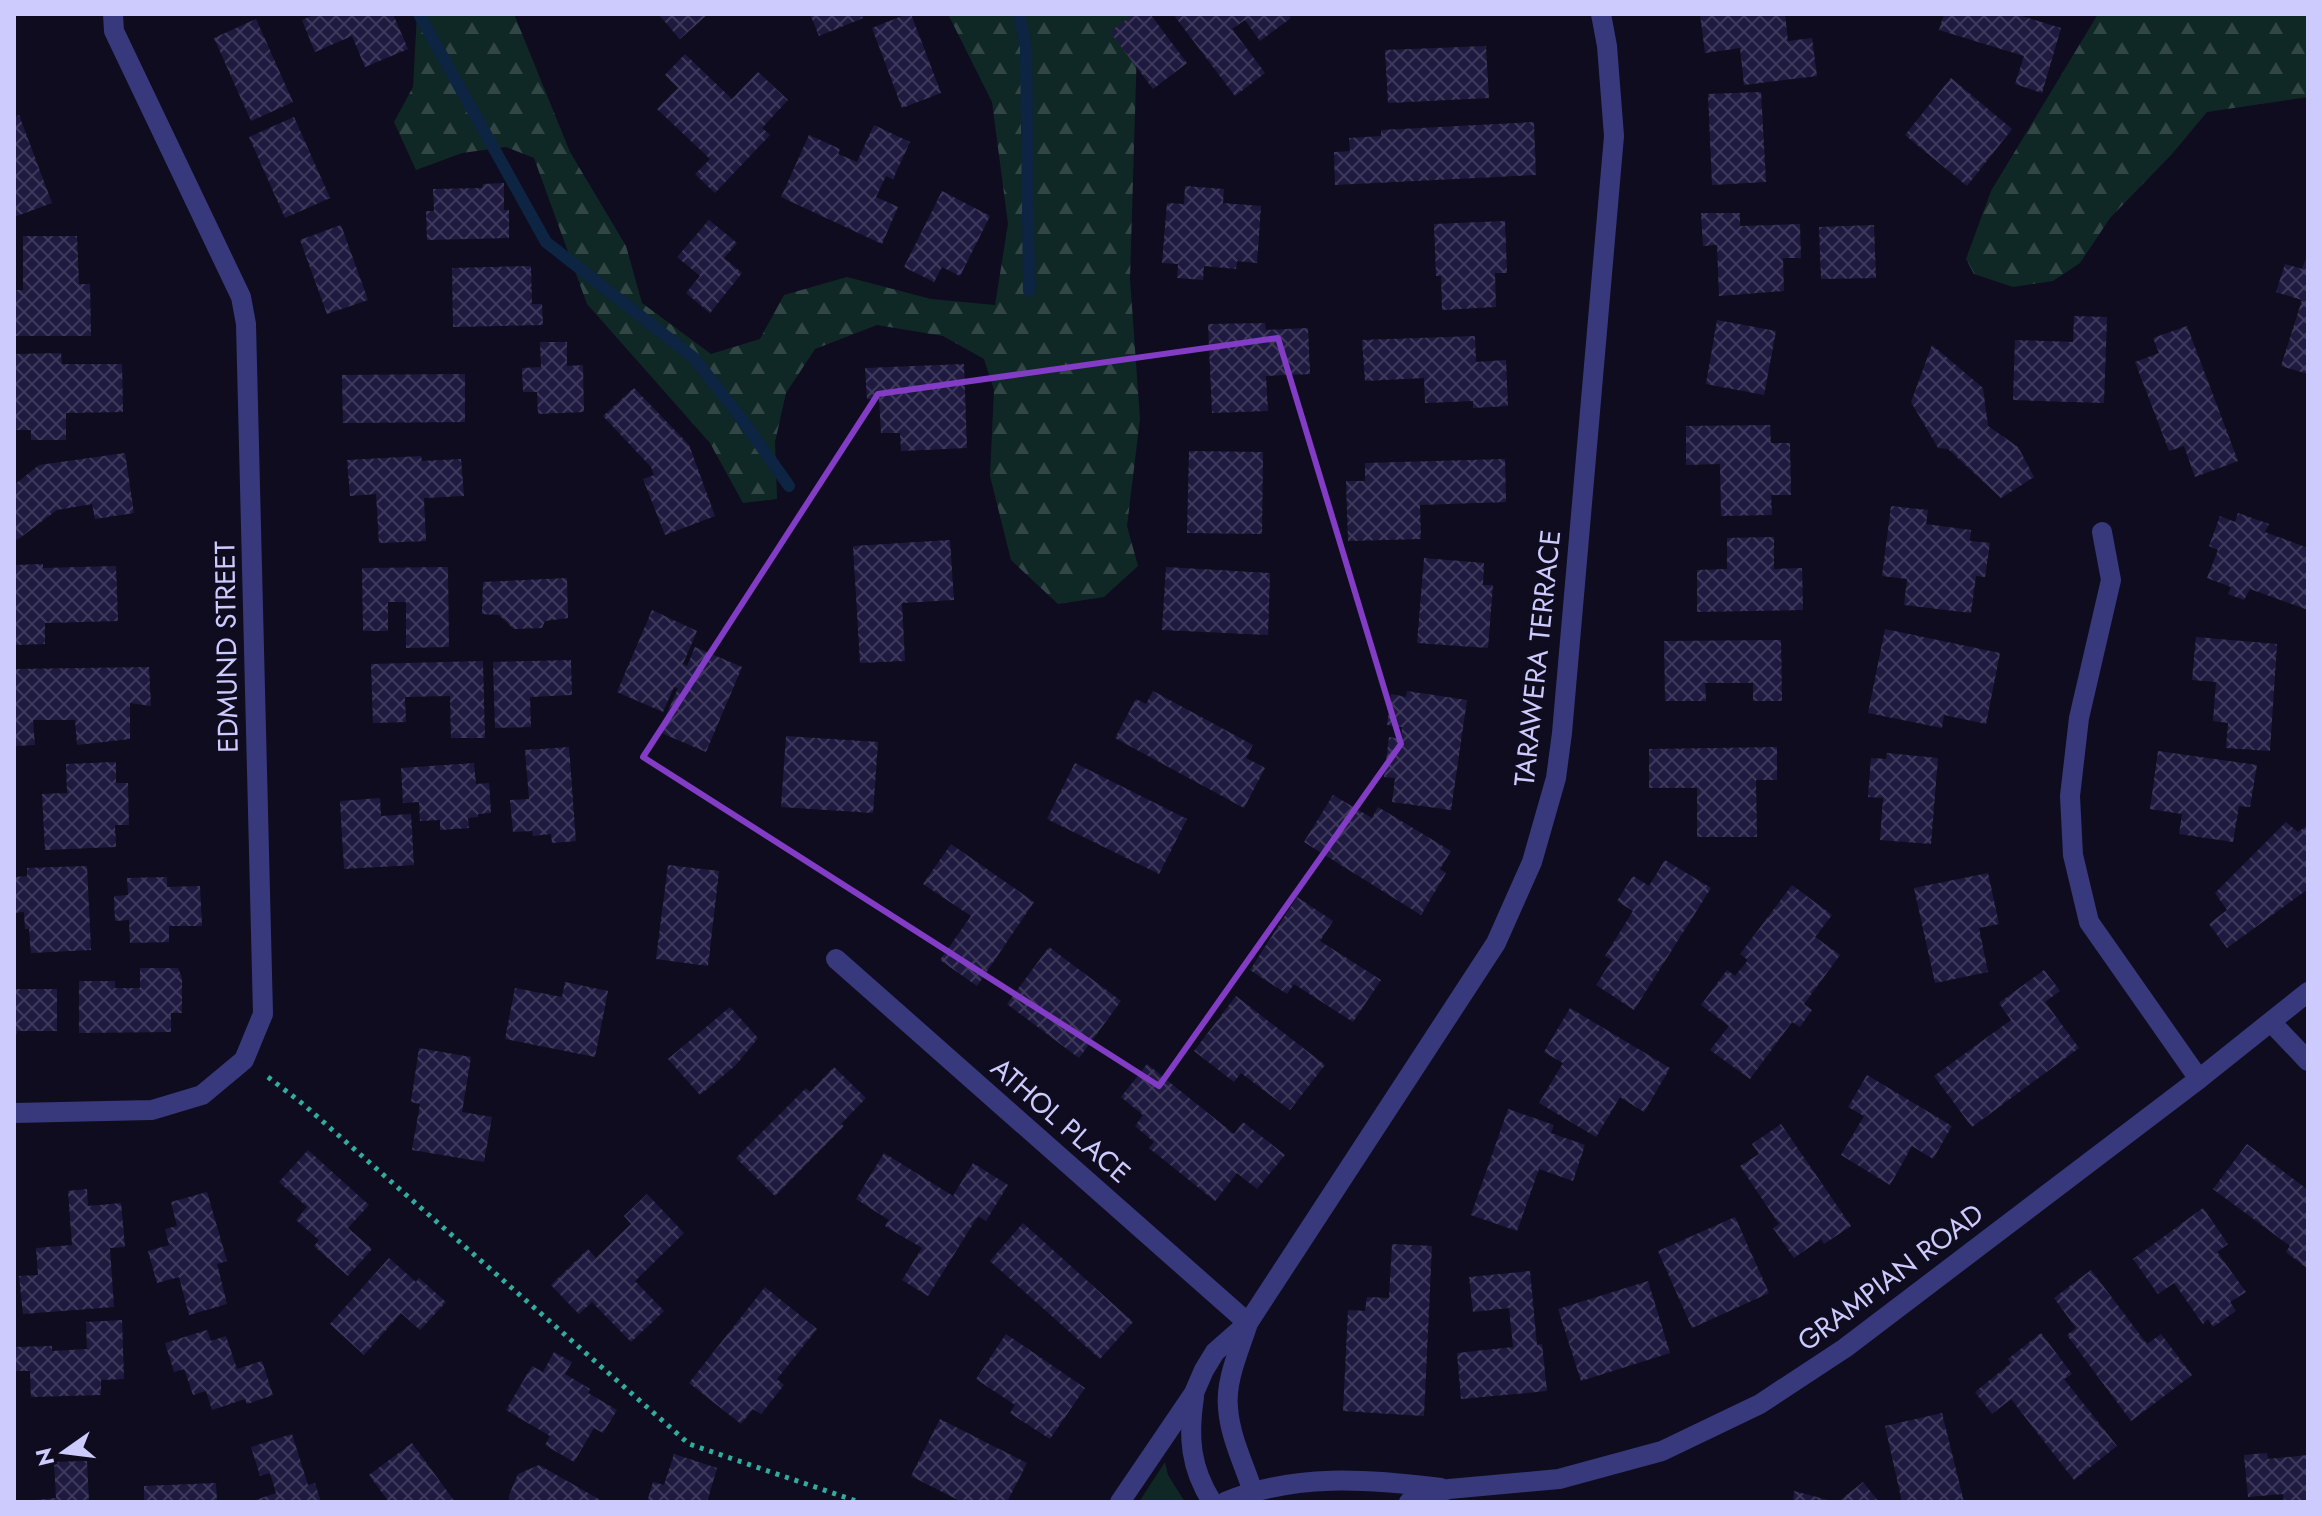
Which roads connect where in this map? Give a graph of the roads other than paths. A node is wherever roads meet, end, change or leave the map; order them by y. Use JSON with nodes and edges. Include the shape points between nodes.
{"nodes":[{"id":1,"x":113,"y":14,"type":"edge"},
{"id":2,"x":1601,"y":14,"type":"edge"},
{"id":3,"x":2102,"y":532,"type":"dead end"},
{"id":4,"x":836,"y":959,"type":"dead end"},
{"id":5,"x":2308,"y":992,"type":"edge"},
{"id":6,"x":2271,"y":1022,"type":"junction"},
{"id":7,"x":2308,"y":1061,"type":"edge"},
{"id":8,"x":2199,"y":1079,"type":"junction"},
{"id":9,"x":14,"y":1113,"type":"edge"},
{"id":10,"x":1248,"y":1323,"type":"junction"},
{"id":11,"x":1194,"y":1393,"type":"junction"},
{"id":12,"x":1449,"y":1489,"type":"junction"},
{"id":13,"x":1253,"y":1497,"type":"edge"},
{"id":14,"x":1120,"y":1502,"type":"edge"},
{"id":15,"x":1212,"y":1502,"type":"edge"},
{"id":16,"x":1225,"y":1502,"type":"edge"},
{"id":17,"x":1409,"y":1502,"type":"edge"}],
"edges":[{"from":1,"to":9,"type":"street","name":"EDMUND STREET","via":[[114,31],[241,297],[246,324],[263,1014],[244,1060],[202,1095],[152,1110]]},
{"from":2,"to":10,"type":"street","name":"TARAWERA TERRACE","via":[[1614,136],[1562,733],[1548,808],[1532,862],[1496,943]]},
{"from":3,"to":8,"type":"street","via":[[2111,580],[2079,718],[2070,796],[2073,855],[2089,922]]},
{"from":4,"to":10,"type":"street","name":"ATHOL PLACE"},
{"from":5,"to":6,"type":"street","name":"GRAMPIAN ROAD"},
{"from":6,"to":7,"type":"street"},
{"from":6,"to":8,"type":"street","name":"GRAMPIAN ROAD"},
{"from":8,"to":12,"type":"street","name":"GRAMPIAN ROAD","via":[[1845,1348],[1760,1404],[1662,1451],[1559,1479]]},
{"from":10,"to":11,"type":"street","name":"TARAWERA TERRACE","via":[[1215,1352]]},
{"from":10,"to":13,"type":"street","name":"TARAWERA TERRACE","via":[[1227,1406]]},
{"from":11,"to":14,"type":"street","name":"TARAWERA TERRACE"},
{"from":11,"to":15,"type":"street","name":"TARAWERA TERRACE","via":[[1189,1446],[1200,1484]]},
{"from":12,"to":13,"type":"street","name":"GRAMPIAN ROAD","via":[[1320,1480],[1286,1484]]},
{"from":12,"to":17,"type":"street","name":"GRAMPIAN ROAD"},
{"from":13,"to":16,"type":"street","name":"GRAMPIAN ROAD"}]}
